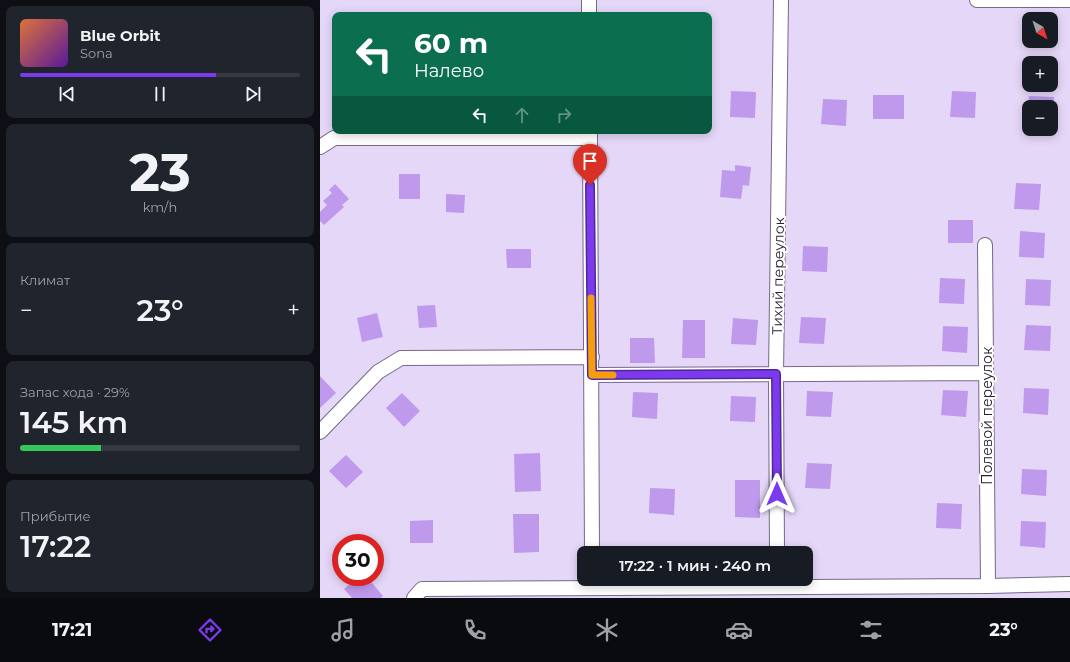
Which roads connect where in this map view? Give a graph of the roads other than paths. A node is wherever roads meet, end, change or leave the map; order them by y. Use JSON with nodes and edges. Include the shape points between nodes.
{"nodes":[{"id":1,"x":589,"y":0,"type":"edge"},
{"id":2,"x":781,"y":0,"type":"edge"},
{"id":3,"x":977,"y":0,"type":"edge"},
{"id":4,"x":1070,"y":0,"type":"edge"},
{"id":5,"x":589,"y":12,"type":"edge"},
{"id":6,"x":590,"y":135,"type":"edge"},
{"id":7,"x":320,"y":147,"type":"edge"},
{"id":8,"x":985,"y":245,"type":"dead end"},
{"id":9,"x":592,"y":357,"type":"junction"},
{"id":10,"x":986,"y":373,"type":"junction"},
{"id":11,"x":776,"y":374,"type":"junction"},
{"id":12,"x":592,"y":375,"type":"junction"},
{"id":13,"x":320,"y":432,"type":"edge"},
{"id":14,"x":592,"y":546,"type":"edge"},
{"id":15,"x":777,"y":546,"type":"edge"},
{"id":16,"x":1070,"y":584,"type":"edge"},
{"id":17,"x":666,"y":586,"type":"edge"},
{"id":18,"x":813,"y":586,"type":"edge"},
{"id":19,"x":988,"y":586,"type":"junction"},
{"id":20,"x":592,"y":588,"type":"edge"},
{"id":21,"x":895,"y":592,"type":"edge"},
{"id":22,"x":414,"y":598,"type":"edge"}],
"edges":[{"from":1,"to":5,"type":"street"},
{"from":2,"to":11,"type":"street","name":"Тихий переулок"},
{"from":3,"to":4,"type":"street"},
{"from":6,"to":7,"type":"street","via":[[334,138]]},
{"from":6,"to":9,"type":"street"},
{"from":8,"to":10,"type":"street","name":"Полевой переулок"},
{"from":9,"to":12,"type":"street"},
{"from":9,"to":13,"type":"street","via":[[401,358],[378,372]]},
{"from":10,"to":11,"type":"street"},
{"from":10,"to":19,"type":"street","name":"Полевой переулок"},
{"from":11,"to":12,"type":"street"},
{"from":11,"to":15,"type":"street","name":"Тихий переулок"},
{"from":12,"to":14,"type":"street"},
{"from":16,"to":19,"type":"street"},
{"from":17,"to":20,"type":"street"},
{"from":18,"to":21,"type":"street"},
{"from":19,"to":21,"type":"street"},
{"from":20,"to":22,"type":"street","via":[[422,589]]}]}
